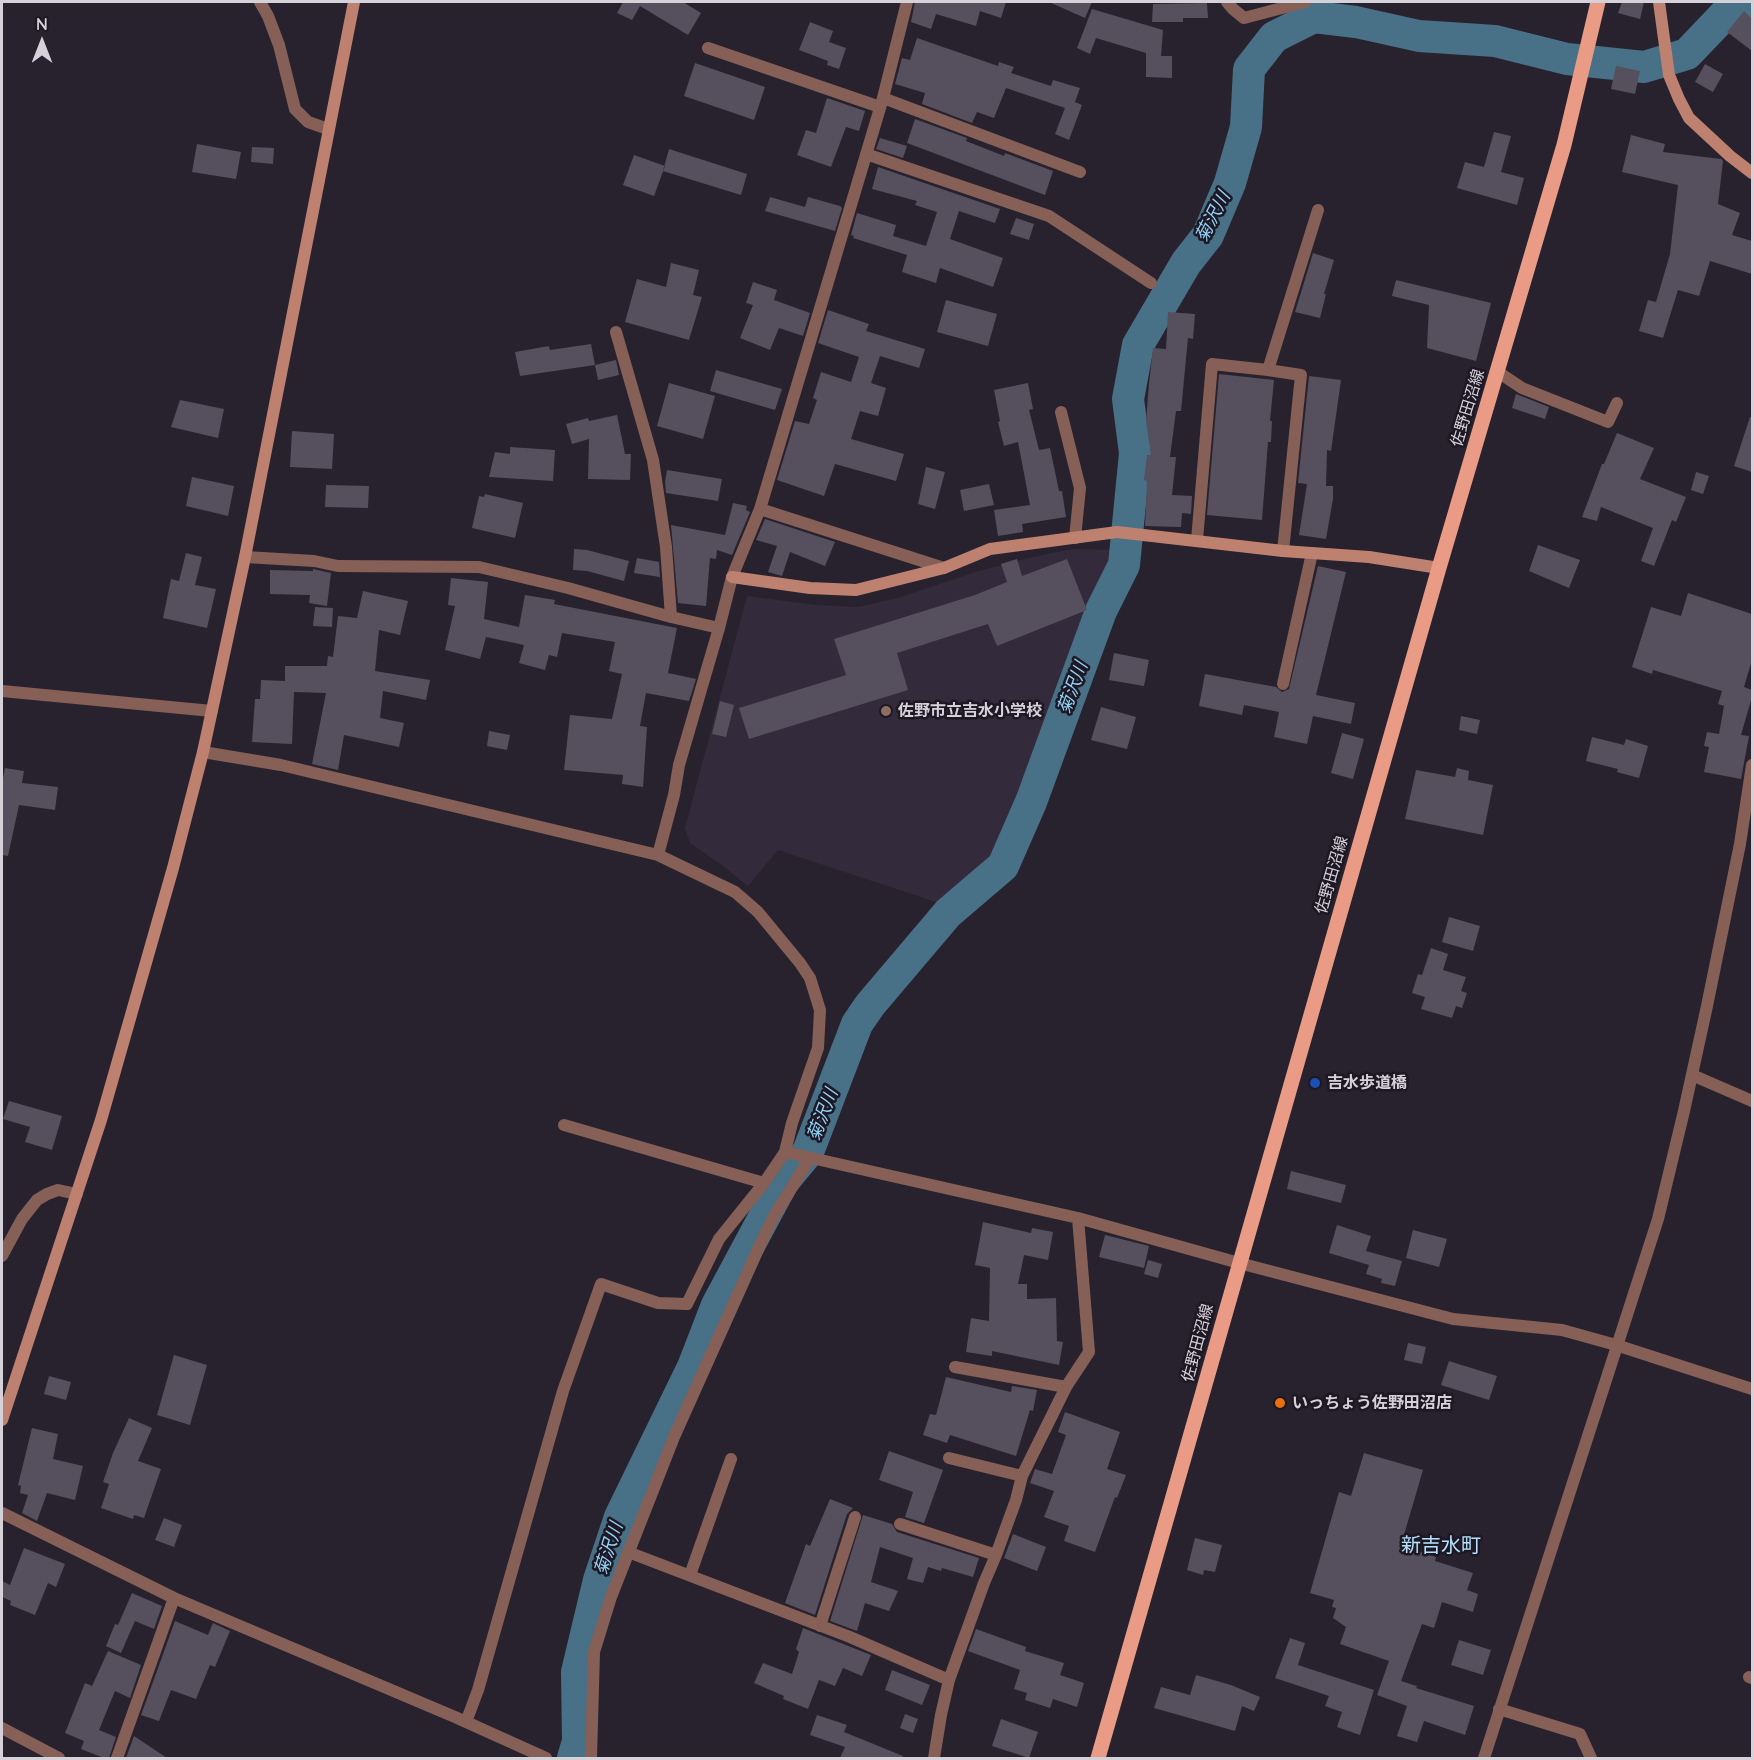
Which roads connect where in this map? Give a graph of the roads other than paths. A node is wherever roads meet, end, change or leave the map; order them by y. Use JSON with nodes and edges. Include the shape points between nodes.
{"nodes":[{"id":1,"x":260,"y":2,"type":"edge"},
{"id":2,"x":354,"y":2,"type":"edge"},
{"id":3,"x":907,"y":2,"type":"edge"},
{"id":4,"x":1227,"y":2,"type":"edge"},
{"id":5,"x":1305,"y":2,"type":"edge"},
{"id":6,"x":1598,"y":2,"type":"edge"},
{"id":7,"x":1659,"y":2,"type":"edge"},
{"id":8,"x":708,"y":48,"type":"dead end"},
{"id":9,"x":881,"y":102,"type":"junction"},
{"id":10,"x":328,"y":129,"type":"junction"},
{"id":11,"x":866,"y":154,"type":"junction"},
{"id":12,"x":1080,"y":171,"type":"dead end"},
{"id":13,"x":1752,"y":172,"type":"edge"},
{"id":14,"x":1318,"y":210,"type":"dead end"},
{"id":15,"x":1151,"y":283,"type":"dead end"},
{"id":16,"x":616,"y":332,"type":"dead end"},
{"id":17,"x":1268,"y":370,"type":"junction"},
{"id":18,"x":1498,"y":372,"type":"junction"},
{"id":19,"x":1617,"y":403,"type":"dead end"},
{"id":20,"x":1061,"y":412,"type":"dead end"},
{"id":21,"x":759,"y":509,"type":"junction"},
{"id":22,"x":1075,"y":538,"type":"junction"},
{"id":23,"x":1197,"y":540,"type":"junction"},
{"id":24,"x":1283,"y":551,"type":"junction"},
{"id":25,"x":1312,"y":553,"type":"junction"},
{"id":26,"x":245,"y":557,"type":"junction"},
{"id":27,"x":944,"y":568,"type":"junction"},
{"id":28,"x":1439,"y":568,"type":"junction"},
{"id":29,"x":732,"y":577,"type":"junction"},
{"id":30,"x":671,"y":617,"type":"junction"},
{"id":31,"x":719,"y":628,"type":"junction"},
{"id":32,"x":1283,"y":684,"type":"dead end"},
{"id":33,"x":2,"y":691,"type":"edge"},
{"id":34,"x":212,"y":711,"type":"junction"},
{"id":35,"x":203,"y":752,"type":"junction"},
{"id":36,"x":1752,"y":765,"type":"edge"},
{"id":37,"x":658,"y":855,"type":"junction"},
{"id":38,"x":1692,"y":1075,"type":"junction"},
{"id":39,"x":1752,"y":1101,"type":"edge"},
{"id":40,"x":564,"y":1125,"type":"dead end"},
{"id":41,"x":785,"y":1152,"type":"junction"},
{"id":42,"x":810,"y":1158,"type":"junction"},
{"id":43,"x":764,"y":1183,"type":"junction"},
{"id":44,"x":76,"y":1194,"type":"junction"},
{"id":45,"x":1078,"y":1218,"type":"junction"},
{"id":46,"x":2,"y":1256,"type":"edge"},
{"id":47,"x":1239,"y":1263,"type":"junction"},
{"id":48,"x":1616,"y":1345,"type":"junction"},
{"id":49,"x":955,"y":1368,"type":"dead end"},
{"id":50,"x":1066,"y":1387,"type":"junction"},
{"id":51,"x":1752,"y":1389,"type":"edge"},
{"id":52,"x":2,"y":1420,"type":"edge"},
{"id":53,"x":949,"y":1458,"type":"dead end"},
{"id":54,"x":731,"y":1459,"type":"dead end"},
{"id":55,"x":1022,"y":1476,"type":"junction"},
{"id":56,"x":2,"y":1513,"type":"edge"},
{"id":57,"x":855,"y":1517,"type":"dead end"},
{"id":58,"x":900,"y":1524,"type":"dead end"},
{"id":59,"x":628,"y":1552,"type":"junction"},
{"id":60,"x":996,"y":1555,"type":"junction"},
{"id":61,"x":690,"y":1575,"type":"junction"},
{"id":62,"x":174,"y":1598,"type":"junction"},
{"id":63,"x":820,"y":1626,"type":"junction"},
{"id":64,"x":949,"y":1680,"type":"junction"},
{"id":65,"x":1499,"y":1709,"type":"junction"},
{"id":66,"x":466,"y":1722,"type":"junction"},
{"id":67,"x":2,"y":1728,"type":"edge"},
{"id":68,"x":59,"y":1758,"type":"edge"},
{"id":69,"x":117,"y":1758,"type":"edge"},
{"id":70,"x":546,"y":1758,"type":"edge"},
{"id":71,"x":591,"y":1758,"type":"edge"},
{"id":72,"x":934,"y":1758,"type":"edge"},
{"id":73,"x":1098,"y":1758,"type":"edge"},
{"id":74,"x":1484,"y":1758,"type":"edge"},
{"id":75,"x":1592,"y":1758,"type":"edge"}],
"edges":[{"from":1,"to":10,"type":"street","via":[[279,45],[295,109],[308,122]]},
{"from":2,"to":10,"type":"street"},
{"from":3,"to":9,"type":"street"},
{"from":4,"to":5,"type":"street","via":[[1244,18]]},
{"from":6,"to":18,"type":"main road","name":"佐野田沼線","via":[[1564,145]]},
{"from":7,"to":13,"type":"street","via":[[1669,75],[1689,118]]},
{"from":8,"to":9,"type":"street"},
{"from":9,"to":11,"type":"street"},
{"from":9,"to":12,"type":"street"},
{"from":10,"to":26,"type":"street"},
{"from":11,"to":15,"type":"street","via":[[1049,216]]},
{"from":11,"to":21,"type":"street"},
{"from":14,"to":17,"type":"street"},
{"from":16,"to":30,"type":"street","via":[[653,460],[666,547]]},
{"from":17,"to":23,"type":"street","via":[[1212,364]]},
{"from":17,"to":24,"type":"street","via":[[1301,375]]},
{"from":18,"to":19,"type":"street","via":[[1522,388],[1608,422]]},
{"from":18,"to":28,"type":"main road","name":"佐野田沼線"},
{"from":20,"to":22,"type":"street","via":[[1080,488]]},
{"from":21,"to":27,"type":"street"},
{"from":21,"to":29,"type":"street"},
{"from":22,"to":23,"type":"street","via":[[1117,532]]},
{"from":22,"to":27,"type":"street","via":[[990,549]]},
{"from":23,"to":24,"type":"street"},
{"from":24,"to":25,"type":"street"},
{"from":25,"to":28,"type":"street"},
{"from":25,"to":32,"type":"street"},
{"from":26,"to":30,"type":"street","via":[[338,566],[478,567]]},
{"from":26,"to":34,"type":"street"},
{"from":27,"to":29,"type":"street","via":[[856,590]]},
{"from":28,"to":47,"type":"main road","name":"佐野田沼線"},
{"from":29,"to":31,"type":"street"},
{"from":30,"to":31,"type":"street"},
{"from":31,"to":37,"type":"street","via":[[679,765]]},
{"from":33,"to":34,"type":"street"},
{"from":34,"to":35,"type":"street"},
{"from":35,"to":37,"type":"street","via":[[281,765]]},
{"from":35,"to":44,"type":"street","via":[[101,1120]]},
{"from":36,"to":38,"type":"street","via":[[1740,844]]},
{"from":37,"to":41,"type":"street","via":[[735,892],[758,912],[810,978],[820,1010],[818,1048]]},
{"from":38,"to":39,"type":"street"},
{"from":38,"to":48,"type":"street","via":[[1658,1219]]},
{"from":40,"to":43,"type":"street"},
{"from":41,"to":42,"type":"street"},
{"from":41,"to":43,"type":"street"},
{"from":42,"to":45,"type":"street"},
{"from":42,"to":59,"type":"street","via":[[759,1245]]},
{"from":43,"to":66,"type":"street","via":[[719,1239],[687,1304],[658,1303],[601,1284],[563,1391]]},
{"from":44,"to":46,"type":"street","via":[[58,1190],[37,1200]]},
{"from":44,"to":52,"type":"street"},
{"from":45,"to":47,"type":"street"},
{"from":45,"to":50,"type":"street","via":[[1089,1352]]},
{"from":47,"to":48,"type":"street","via":[[1453,1319],[1562,1329]]},
{"from":47,"to":73,"type":"main road","name":"佐野田沼線"},
{"from":48,"to":51,"type":"street"},
{"from":48,"to":65,"type":"street"},
{"from":49,"to":50,"type":"street"},
{"from":50,"to":55,"type":"street"},
{"from":53,"to":55,"type":"street"},
{"from":54,"to":61,"type":"street"},
{"from":55,"to":60,"type":"street"},
{"from":56,"to":62,"type":"street"},
{"from":57,"to":63,"type":"street"},
{"from":58,"to":60,"type":"street"},
{"from":59,"to":61,"type":"street"},
{"from":59,"to":71,"type":"street","via":[[594,1652]]},
{"from":60,"to":64,"type":"street"},
{"from":61,"to":63,"type":"street"},
{"from":62,"to":66,"type":"street"},
{"from":62,"to":69,"type":"street"},
{"from":63,"to":64,"type":"street"},
{"from":64,"to":72,"type":"street"},
{"from":65,"to":74,"type":"street"},
{"from":65,"to":75,"type":"street","via":[[1580,1734]]},
{"from":66,"to":70,"type":"street"},
{"from":67,"to":68,"type":"street"}]}
